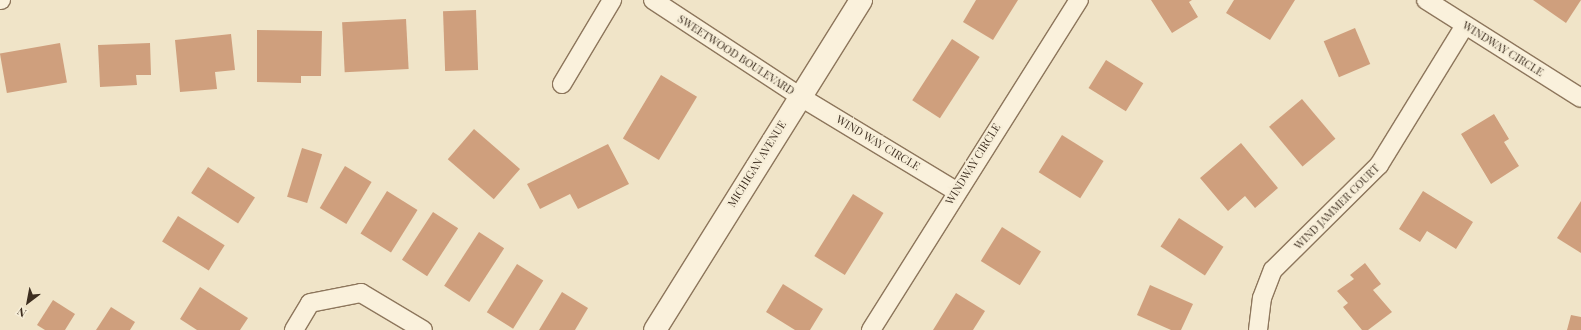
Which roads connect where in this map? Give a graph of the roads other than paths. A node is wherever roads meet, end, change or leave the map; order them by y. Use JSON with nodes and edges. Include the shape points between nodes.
{"nodes":[{"id":1,"x":612,"y":0,"type":"edge"},
{"id":2,"x":653,"y":0,"type":"edge"},
{"id":3,"x":861,"y":0,"type":"edge"},
{"id":4,"x":1079,"y":0,"type":"edge"},
{"id":5,"x":1426,"y":0,"type":"edge"},
{"id":6,"x":1465,"y":25,"type":"junction"},
{"id":7,"x":562,"y":84,"type":"dead end"},
{"id":8,"x":799,"y":96,"type":"junction"},
{"id":9,"x":1581,"y":98,"type":"edge"},
{"id":10,"x":956,"y":191,"type":"junction"},
{"id":11,"x":294,"y":330,"type":"edge"},
{"id":12,"x":423,"y":330,"type":"edge"},
{"id":13,"x":655,"y":330,"type":"edge"},
{"id":14,"x":871,"y":330,"type":"edge"},
{"id":15,"x":1258,"y":330,"type":"edge"}],
"edges":[{"from":1,"to":7,"type":"street"},
{"from":2,"to":8,"type":"street","name":"SWEETWOOD BOULEVARD"},
{"from":3,"to":8,"type":"main road","name":"MICHIGAN AVENUE"},
{"from":4,"to":10,"type":"street","name":"WINDWAY CIRCLE"},
{"from":5,"to":6,"type":"street","name":"WINDWAY CIRCLE"},
{"from":6,"to":9,"type":"street","name":"WINDWAY CIRCLE"},
{"from":6,"to":15,"type":"street","name":"WIND JAMMER COURT","via":[[1379,165],[1273,270],[1262,298]]},
{"from":8,"to":10,"type":"street","name":"WIND WAY CIRCLE"},
{"from":8,"to":13,"type":"main road","name":"MICHIGAN AVENUE"},
{"from":10,"to":14,"type":"street","name":"WINDWAY CIRCLE"},
{"from":11,"to":12,"type":"street","via":[[310,303],[361,293]]}]}
